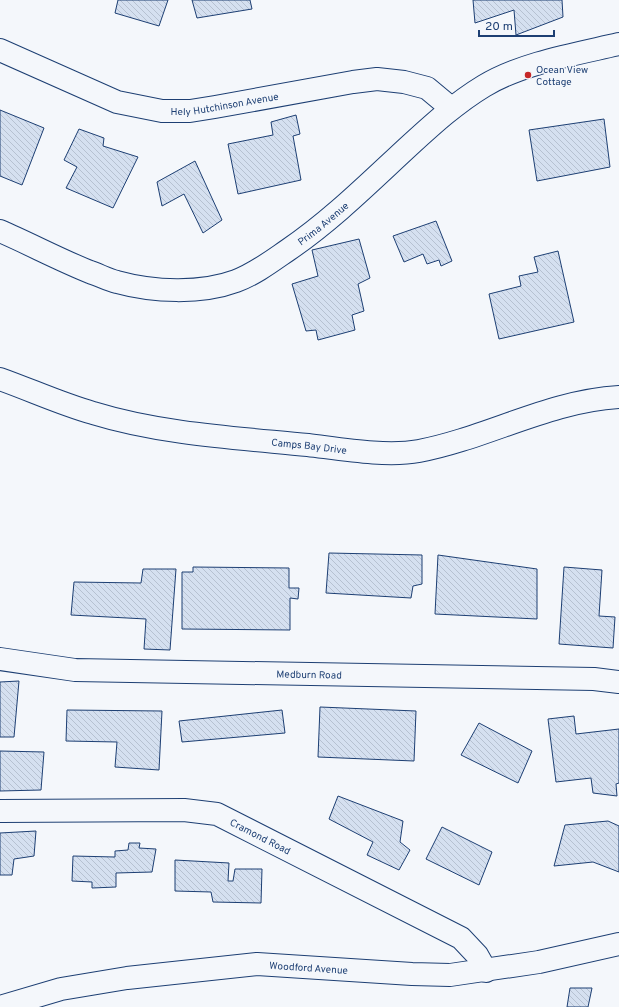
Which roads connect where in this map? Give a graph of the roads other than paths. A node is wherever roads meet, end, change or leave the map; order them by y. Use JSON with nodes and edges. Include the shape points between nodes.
{"nodes":[{"id":1,"x":619,"y":44,"type":"edge"},
{"id":2,"x":0,"y":50,"type":"edge"},
{"id":3,"x":451,"y":108,"type":"junction"},
{"id":4,"x":0,"y":231,"type":"edge"},
{"id":5,"x":0,"y":379,"type":"edge"},
{"id":6,"x":619,"y":397,"type":"edge"},
{"id":7,"x":0,"y":659,"type":"edge"},
{"id":8,"x":619,"y":682,"type":"edge"},
{"id":9,"x":0,"y":811,"type":"edge"},
{"id":10,"x":619,"y":944,"type":"edge"},
{"id":11,"x":486,"y":971,"type":"junction"},
{"id":12,"x":0,"y":1007,"type":"edge"}],
"edges":[{"from":1,"to":3,"type":"street","name":"Prima Avenue","via":[[520,70],[485,85]]},
{"from":2,"to":3,"type":"street","name":"Hely Hutchinson Avenue","via":[[117,102],[162,111],[202,109],[377,79],[427,88]]},
{"from":3,"to":4,"type":"street","name":"Prima Avenue","via":[[305,239],[265,266],[236,281],[208,288],[180,289],[150,288],[116,282]]},
{"from":5,"to":6,"type":"street","name":"Camps Bay Drive","via":[[93,413],[177,431],[375,452],[417,451],[465,440],[554,408]]},
{"from":7,"to":8,"type":"street","name":"Medburn Road","via":[[74,670],[594,679]]},
{"from":9,"to":11,"type":"street","name":"Cramond Road","via":[[184,810],[217,814],[461,938],[477,955]]},
{"from":10,"to":11,"type":"street","name":"Woodford Avenue"},
{"from":11,"to":12,"type":"street","name":"Woodford Avenue","via":[[450,975],[412,974],[257,964],[126,978],[61,989]]}]}
